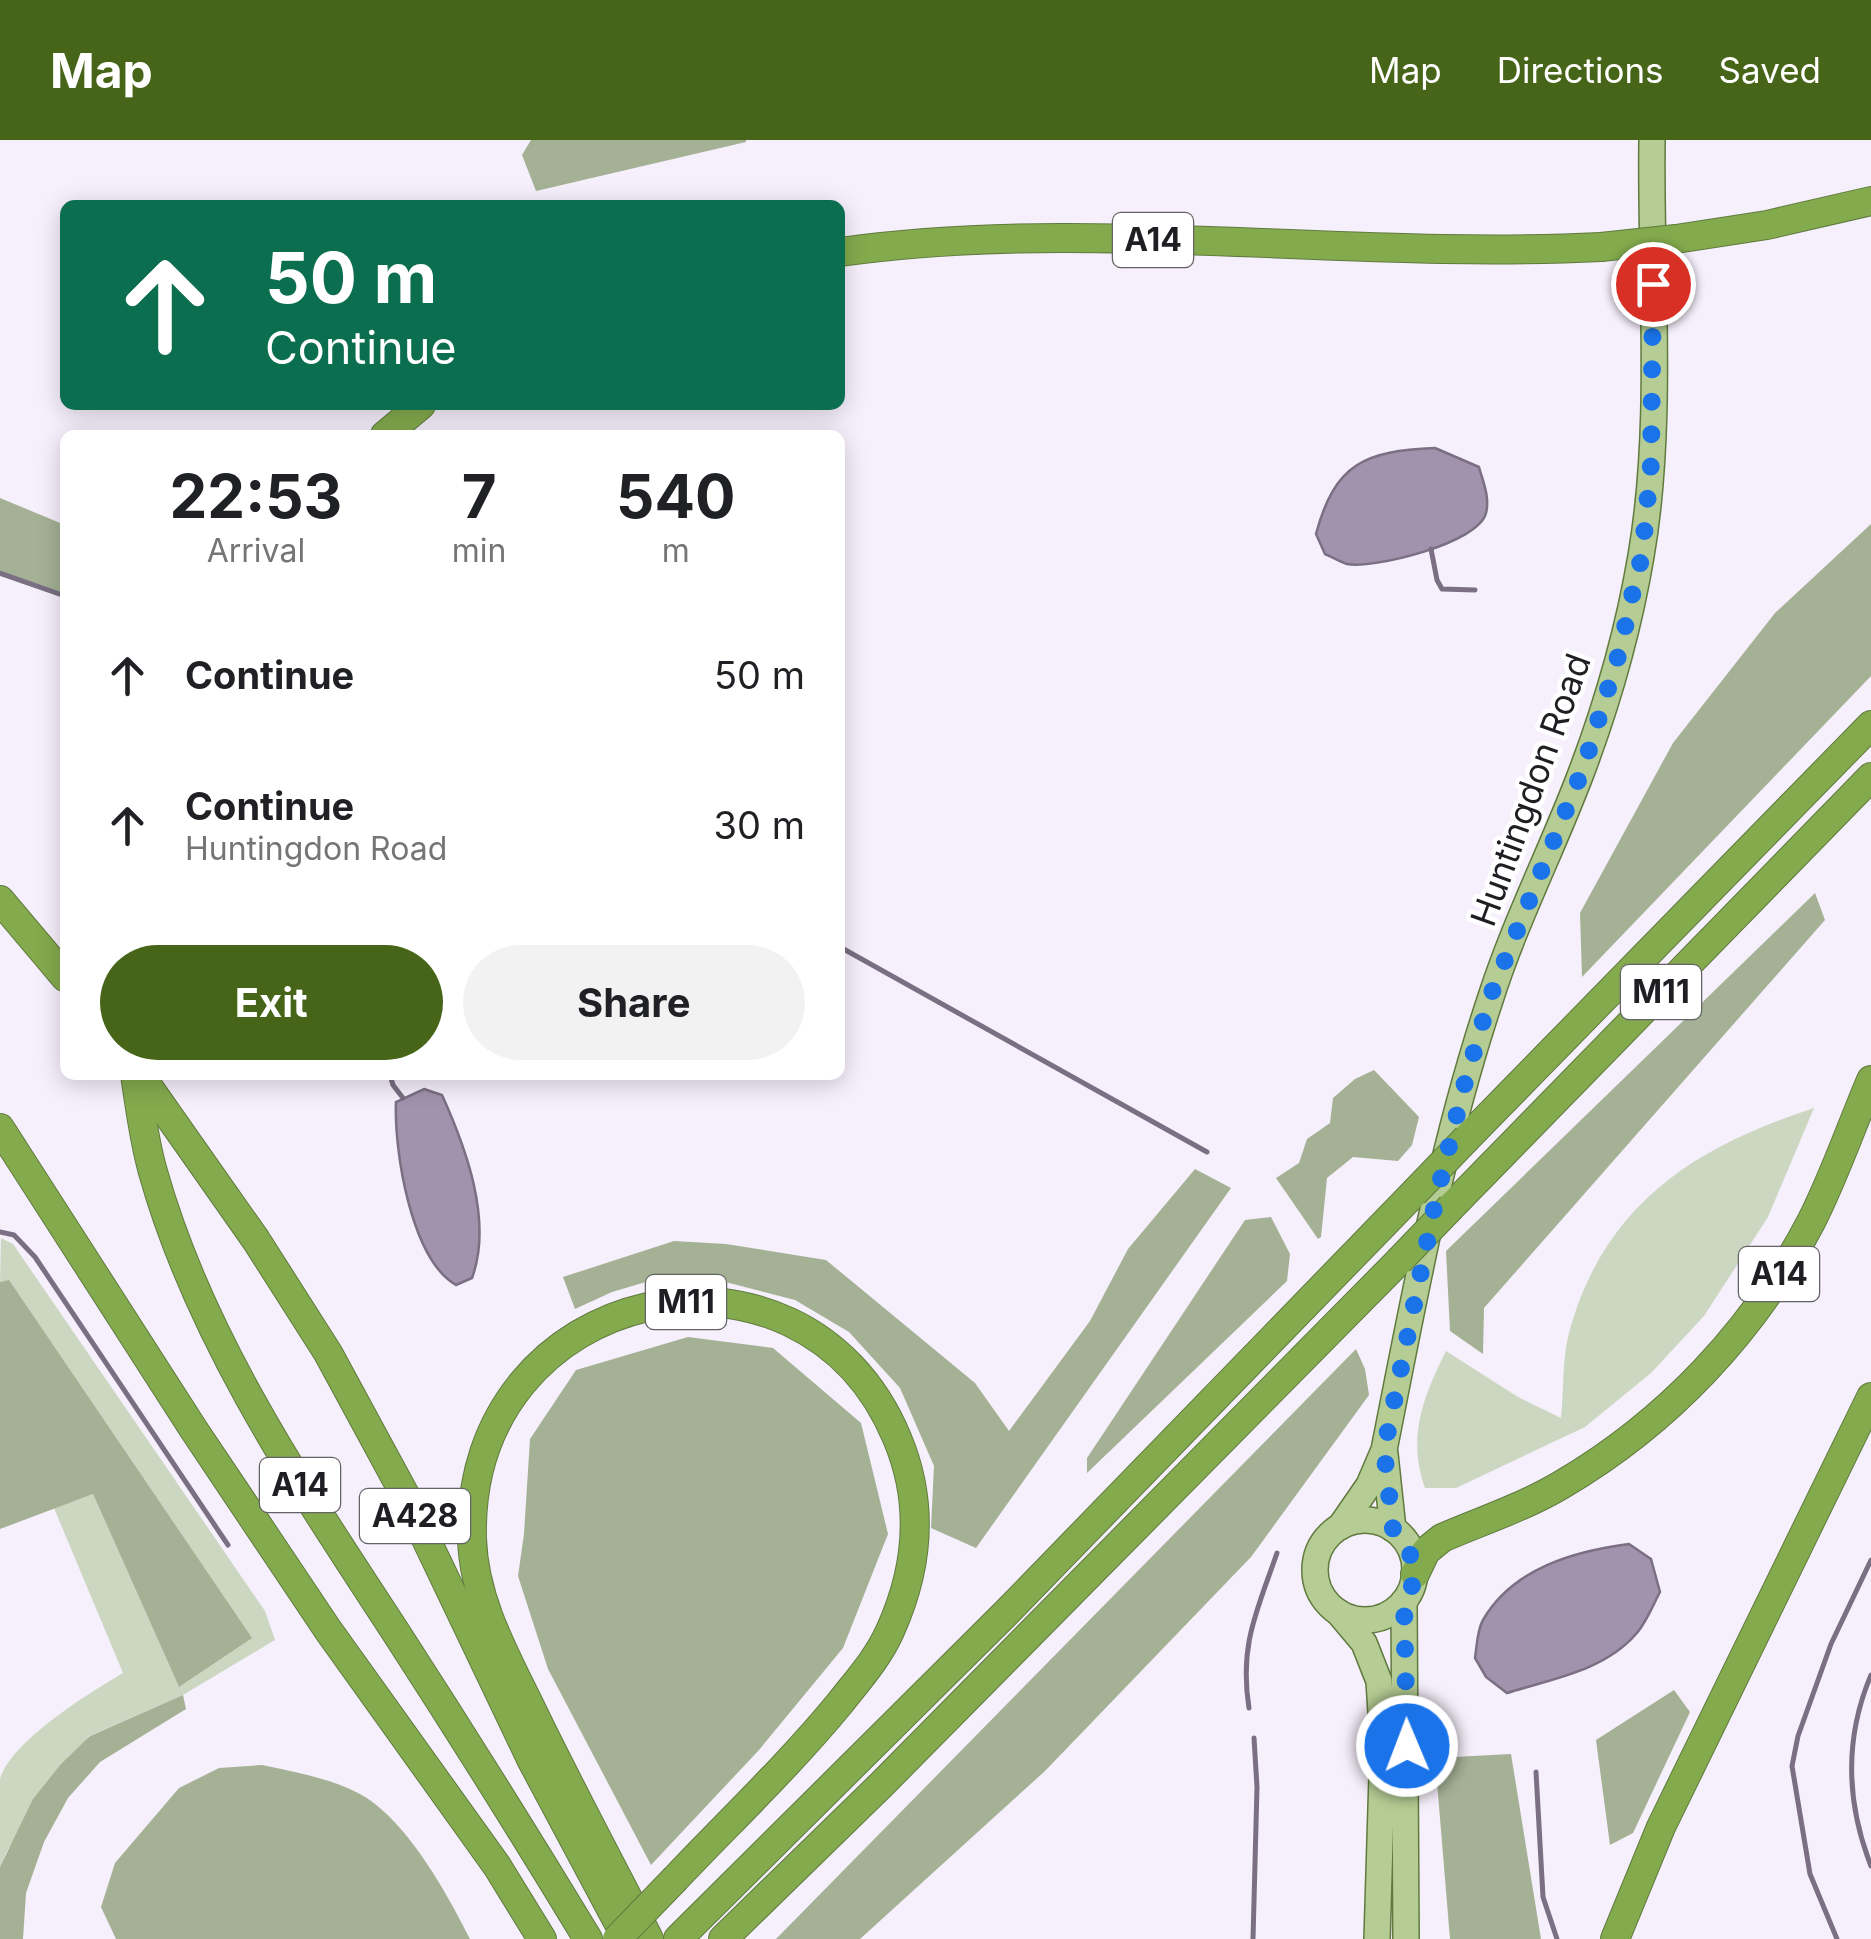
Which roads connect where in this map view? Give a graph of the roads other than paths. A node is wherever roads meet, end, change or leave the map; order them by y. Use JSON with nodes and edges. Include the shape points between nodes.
{"nodes":[{"id":1,"x":1652,"y":141,"type":"edge"},
{"id":2,"x":1871,"y":201,"type":"edge"},
{"id":3,"x":845,"y":252,"type":"edge"},
{"id":4,"x":416,"y":410,"type":"edge"},
{"id":5,"x":390,"y":430,"type":"edge"},
{"id":6,"x":1871,"y":725,"type":"edge"},
{"id":7,"x":1871,"y":777,"type":"edge"},
{"id":8,"x":0,"y":900,"type":"edge"},
{"id":9,"x":60,"y":970,"type":"edge"},
{"id":10,"x":139,"y":1080,"type":"edge"},
{"id":11,"x":142,"y":1080,"type":"edge"},
{"id":12,"x":1871,"y":1080,"type":"edge"},
{"id":13,"x":0,"y":1128,"type":"edge"},
{"id":14,"x":1871,"y":1397,"type":"edge"},
{"id":15,"x":1384,"y":1450,"type":"junction"},
{"id":16,"x":1340,"y":1527,"type":"junction"},
{"id":17,"x":1393,"y":1529,"type":"junction"},
{"id":18,"x":1415,"y":1574,"type":"junction"},
{"id":19,"x":1404,"y":1601,"type":"junction"},
{"id":20,"x":1338,"y":1612,"type":"junction"},
{"id":21,"x":497,"y":1866,"type":"junction"},
{"id":22,"x":542,"y":1939,"type":"edge"},
{"id":23,"x":554,"y":1939,"type":"edge"},
{"id":24,"x":588,"y":1939,"type":"edge"},
{"id":25,"x":617,"y":1939,"type":"edge"},
{"id":26,"x":627,"y":1939,"type":"edge"},
{"id":27,"x":649,"y":1939,"type":"edge"},
{"id":28,"x":678,"y":1939,"type":"edge"},
{"id":29,"x":723,"y":1939,"type":"edge"},
{"id":30,"x":1377,"y":1939,"type":"edge"},
{"id":31,"x":1406,"y":1939,"type":"edge"},
{"id":32,"x":1615,"y":1939,"type":"edge"}],
"edges":[{"from":1,"to":15,"type":"main road","name":"Huntingdon Road","via":[[1651,446],[1642,556],[1584,766],[1490,997],[1464,1086]]},
{"from":2,"to":3,"type":"highway","number":"A14","bridge":true,"via":[[1676,239],[1524,251],[1009,239]]},
{"from":4,"to":5,"type":"highway"},
{"from":6,"to":28,"type":"highway","number":"M11","bridge":true,"via":[[1007,1612]]},
{"from":7,"to":29,"type":"highway","number":"M11","bridge":true,"via":[[1399,1262]]},
{"from":8,"to":9,"type":"highway"},
{"from":10,"to":24,"type":"highway","number":"A14","via":[[152,1168],[184,1262],[243,1383],[290,1469]]},
{"from":11,"to":26,"type":"highway","number":"A428","via":[[328,1354]]},
{"from":12,"to":18,"type":"highway","number":"A14","via":[[1812,1221],[1733,1342],[1637,1434],[1559,1486],[1442,1538]]},
{"from":13,"to":21,"type":"highway","via":[[328,1630]]},
{"from":14,"to":32,"type":"highway","via":[[1661,1827]]},
{"from":15,"to":16,"type":"main road","name":"Huntingdon Road"},
{"from":15,"to":17,"type":"main road","name":"Huntingdon Road"},
{"from":16,"to":17,"type":"main road","via":[[1366,1520]]},
{"from":16,"to":20,"type":"main road","via":[[1318,1552],[1315,1568],[1319,1590]]},
{"from":17,"to":18,"type":"main road","via":[[1410,1548]]},
{"from":18,"to":19,"type":"main road"},
{"from":19,"to":20,"type":"main road","via":[[1376,1619]]},
{"from":19,"to":31,"type":"main road"},
{"from":20,"to":30,"type":"main road","via":[[1364,1644],[1379,1681]]},
{"from":21,"to":22,"type":"highway"},
{"from":21,"to":23,"type":"highway"},
{"from":25,"to":27,"type":"highway","number":"M11","bridge":true,"via":[[676,1878],[812,1737],[870,1666],[900,1606],[916,1536],[908,1466],[878,1400],[850,1366],[794,1325],[709,1302],[623,1313],[547,1356],[514,1391],[490,1432],[476,1484],[474,1561],[491,1624],[574,1798]]}]}
